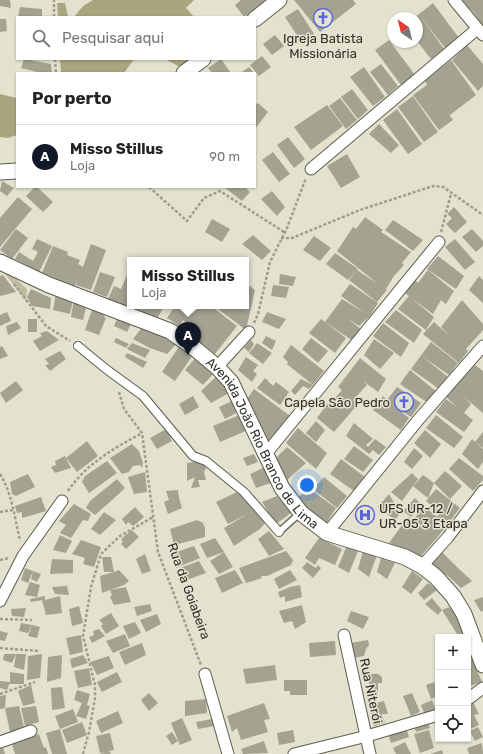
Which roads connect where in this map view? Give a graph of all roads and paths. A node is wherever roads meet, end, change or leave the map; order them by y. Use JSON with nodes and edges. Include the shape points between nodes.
{"nodes":[{"id":1,"x":54,"y":0,"type":"edge"},
{"id":2,"x":279,"y":0,"type":"edge"},
{"id":3,"x":454,"y":0,"type":"edge"},
{"id":4,"x":54,"y":16,"type":"edge"},
{"id":5,"x":256,"y":18,"type":"edge"},
{"id":6,"x":480,"y":32,"type":"edge"},
{"id":7,"x":55,"y":60,"type":"edge"},
{"id":8,"x":202,"y":60,"type":"edge"},
{"id":9,"x":56,"y":72,"type":"edge"},
{"id":10,"x":185,"y":72,"type":"edge"},
{"id":11,"x":311,"y":169,"type":"joint"},
{"id":12,"x":16,"y":171,"type":"edge"},
{"id":13,"x":0,"y":172,"type":"edge"},
{"id":14,"x":150,"y":188,"type":"edge"},
{"id":15,"x":451,"y":194,"type":"junction"},
{"id":16,"x":483,"y":215,"type":"edge"},
{"id":17,"x":284,"y":232,"type":"junction"},
{"id":18,"x":281,"y":238,"type":"junction"},
{"id":19,"x":439,"y":242,"type":"joint"},
{"id":20,"x":0,"y":262,"type":"edge"},
{"id":21,"x":249,"y":332,"type":"joint"},
{"id":22,"x":78,"y":346,"type":"dead end"},
{"id":23,"x":483,"y":346,"type":"edge"},
{"id":24,"x":217,"y":367,"type":"junction"},
{"id":25,"x":265,"y":455,"type":"junction"},
{"id":26,"x":0,"y":474,"type":"edge"},
{"id":27,"x":483,"y":491,"type":"edge"},
{"id":28,"x":62,"y":501,"type":"joint"},
{"id":29,"x":12,"y":510,"type":"junction"},
{"id":30,"x":0,"y":512,"type":"edge"},
{"id":31,"x":301,"y":513,"type":"junction"},
{"id":32,"x":153,"y":517,"type":"junction"},
{"id":33,"x":279,"y":532,"type":"joint"},
{"id":34,"x":328,"y":533,"type":"junction"},
{"id":35,"x":23,"y":556,"type":"junction"},
{"id":36,"x":422,"y":566,"type":"junction"},
{"id":37,"x":0,"y":601,"type":"edge"},
{"id":38,"x":0,"y":619,"type":"edge"},
{"id":39,"x":32,"y":620,"type":"dead end"},
{"id":40,"x":344,"y":635,"type":"dead end"},
{"id":41,"x":0,"y":648,"type":"edge"},
{"id":42,"x":38,"y":651,"type":"dead end"},
{"id":43,"x":483,"y":665,"type":"edge"},
{"id":44,"x":205,"y":674,"type":"joint"},
{"id":45,"x":35,"y":682,"type":"dead end"},
{"id":46,"x":483,"y":688,"type":"edge"},
{"id":47,"x":0,"y":694,"type":"edge"},
{"id":48,"x":471,"y":697,"type":"edge"},
{"id":49,"x":435,"y":716,"type":"edge"},
{"id":50,"x":31,"y":731,"type":"dead end"},
{"id":51,"x":367,"y":736,"type":"junction"},
{"id":52,"x":0,"y":742,"type":"edge"},
{"id":53,"x":83,"y":754,"type":"edge"},
{"id":54,"x":228,"y":754,"type":"edge"},
{"id":55,"x":294,"y":754,"type":"edge"},
{"id":56,"x":370,"y":754,"type":"edge"}],
"edges":[{"from":1,"to":4,"type":"path"},
{"from":2,"to":5,"type":"main road"},
{"from":3,"to":6,"type":"street"},
{"from":6,"to":11,"type":"street"},
{"from":7,"to":9,"type":"path"},
{"from":8,"to":10,"type":"main road"},
{"from":11,"to":17,"type":"path"},
{"from":12,"to":13,"type":"main road"},
{"from":14,"to":17,"type":"path","via":[[187,221],[204,198],[220,191]]},
{"from":15,"to":16,"type":"path"},
{"from":15,"to":18,"type":"path","via":[[443,188],[433,186],[360,210],[292,238]]},
{"from":15,"to":19,"type":"path"},
{"from":17,"to":18,"type":"path"},
{"from":18,"to":21,"type":"path","via":[[270,262],[258,314]]},
{"from":19,"to":25,"type":"street"},
{"from":20,"to":24,"type":"main road","name":"Avenida João Rio Branco de Lima","via":[[49,285],[170,331]]},
{"from":21,"to":24,"type":"street"},
{"from":22,"to":33,"type":"street","via":[[142,396],[193,456],[206,461],[244,492]]},
{"from":23,"to":34,"type":"street","via":[[419,419]]},
{"from":24,"to":25,"type":"main road","name":"Avenida João Rio Branco de Lima","via":[[231,382]]},
{"from":25,"to":31,"type":"main road","name":"Avenida João Rio Branco de Lima","via":[[282,488]]},
{"from":26,"to":29,"type":"path"},
{"from":27,"to":36,"type":"street"},
{"from":28,"to":32,"type":"path","name":"Rua da Goiabeira","via":[[77,477],[88,467],[142,433]]},
{"from":28,"to":35,"type":"street"},
{"from":29,"to":30,"type":"path"},
{"from":29,"to":35,"type":"path"},
{"from":31,"to":33,"type":"lane"},
{"from":31,"to":34,"type":"main road","name":"Avenida João Rio Branco de Lima"},
{"from":32,"to":44,"type":"path","name":"Rua da Goiabeira","via":[[158,552]]},
{"from":32,"to":53,"type":"path","via":[[120,536],[101,554],[91,587],[82,636],[95,685],[95,698]]},
{"from":34,"to":36,"type":"main road","name":"Avenida João Rio Branco de Lima","via":[[389,551]]},
{"from":35,"to":37,"type":"street"},
{"from":36,"to":43,"type":"main road","name":"Avenida João Rio Branco de Lima","via":[[443,584],[458,602]]},
{"from":38,"to":39,"type":"path"},
{"from":40,"to":51,"type":"street","name":"Rua Niterói"},
{"from":41,"to":42,"type":"path"},
{"from":44,"to":54,"type":"street"},
{"from":45,"to":47,"type":"path"},
{"from":46,"to":48,"type":"street"},
{"from":49,"to":51,"type":"street"},
{"from":50,"to":52,"type":"street"},
{"from":51,"to":55,"type":"street"},
{"from":51,"to":56,"type":"street","name":"Rua Niterói"}]}
